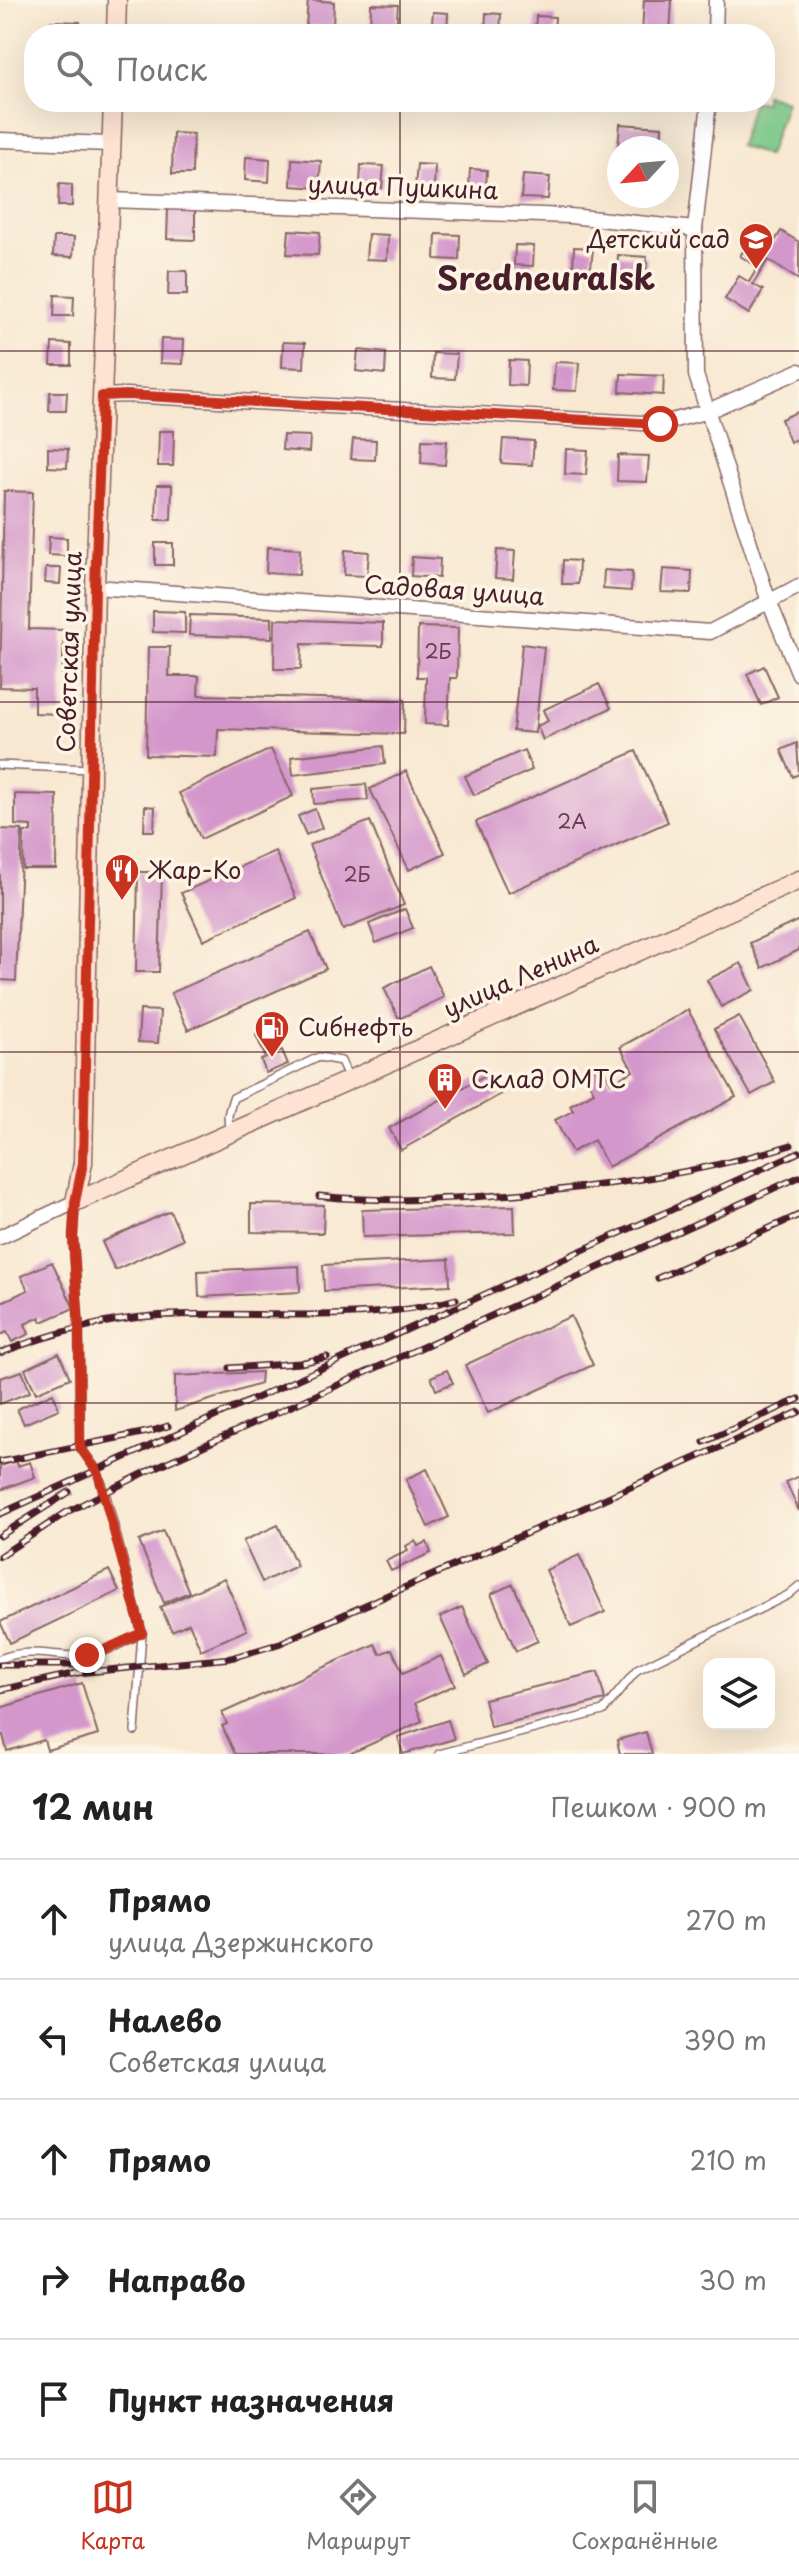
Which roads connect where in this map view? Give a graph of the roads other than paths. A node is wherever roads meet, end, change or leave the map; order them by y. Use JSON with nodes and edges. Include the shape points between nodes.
{"nodes":[{"id":1,"x":117,"y":0,"type":"edge"},
{"id":2,"x":716,"y":0,"type":"edge"},
{"id":3,"x":116,"y":24,"type":"edge"},
{"id":4,"x":715,"y":24,"type":"edge"},
{"id":5,"x":113,"y":112,"type":"edge"},
{"id":6,"x":708,"y":112,"type":"edge"},
{"id":7,"x":0,"y":140,"type":"edge"},
{"id":8,"x":111,"y":144,"type":"junction"},
{"id":9,"x":109,"y":200,"type":"junction"},
{"id":10,"x":695,"y":229,"type":"junction"},
{"id":11,"x":799,"y":371,"type":"edge"},
{"id":12,"x":102,"y":396,"type":"junction"},
{"id":13,"x":708,"y":411,"type":"junction"},
{"id":14,"x":799,"y":586,"type":"edge"},
{"id":15,"x":95,"y":587,"type":"junction"},
{"id":16,"x":768,"y":599,"type":"junction"},
{"id":17,"x":799,"y":674,"type":"edge"},
{"id":18,"x":0,"y":765,"type":"edge"},
{"id":19,"x":91,"y":769,"type":"junction"},
{"id":20,"x":799,"y":880,"type":"edge"},
{"id":21,"x":349,"y":1079,"type":"junction"},
{"id":22,"x":230,"y":1134,"type":"junction"},
{"id":23,"x":75,"y":1202,"type":"junction"},
{"id":24,"x":0,"y":1237,"type":"edge"},
{"id":25,"x":799,"y":1586,"type":"edge"},
{"id":26,"x":142,"y":1633,"type":"junction"},
{"id":27,"x":0,"y":1659,"type":"edge"},
{"id":28,"x":135,"y":1731,"type":"dead end"},
{"id":29,"x":439,"y":1754,"type":"edge"}],
"edges":[{"from":1,"to":3,"type":"street"},
{"from":2,"to":4,"type":"street"},
{"from":5,"to":8,"type":"street","name":"Советская улица"},
{"from":6,"to":10,"type":"street"},
{"from":7,"to":8,"type":"street"},
{"from":8,"to":9,"type":"street","name":"Советская улица"},
{"from":9,"to":10,"type":"street","name":"улица Пушкина","via":[[570,216]]},
{"from":9,"to":12,"type":"street","name":"Советская улица"},
{"from":10,"to":13,"type":"street","via":[[696,375]]},
{"from":11,"to":13,"type":"street"},
{"from":12,"to":13,"type":"street","via":[[660,424]]},
{"from":12,"to":15,"type":"street","name":"Советская улица"},
{"from":13,"to":16,"type":"street"},
{"from":14,"to":16,"type":"street","name":"Садовая улица"},
{"from":15,"to":16,"type":"street","name":"Садовая улица","via":[[710,632]]},
{"from":15,"to":19,"type":"street","name":"Советская улица"},
{"from":16,"to":17,"type":"street"},
{"from":18,"to":19,"type":"lane"},
{"from":19,"to":23,"type":"street","name":"Советская улица","via":[[83,1163]]},
{"from":20,"to":21,"type":"street","name":"улица Ленина"},
{"from":21,"to":22,"type":"street","name":"улица Ленина"},
{"from":21,"to":22,"type":"lane","via":[[341,1061],[319,1057],[233,1098]]},
{"from":22,"to":23,"type":"street","name":"улица Ленина"},
{"from":23,"to":24,"type":"street","name":"улица Ленина"},
{"from":23,"to":26,"type":"lane","via":[[80,1447],[101,1483]]},
{"from":25,"to":29,"type":"lane","via":[[637,1670],[603,1711]]},
{"from":26,"to":27,"type":"lane","via":[[87,1655],[28,1653]]},
{"from":26,"to":28,"type":"lane"}]}
